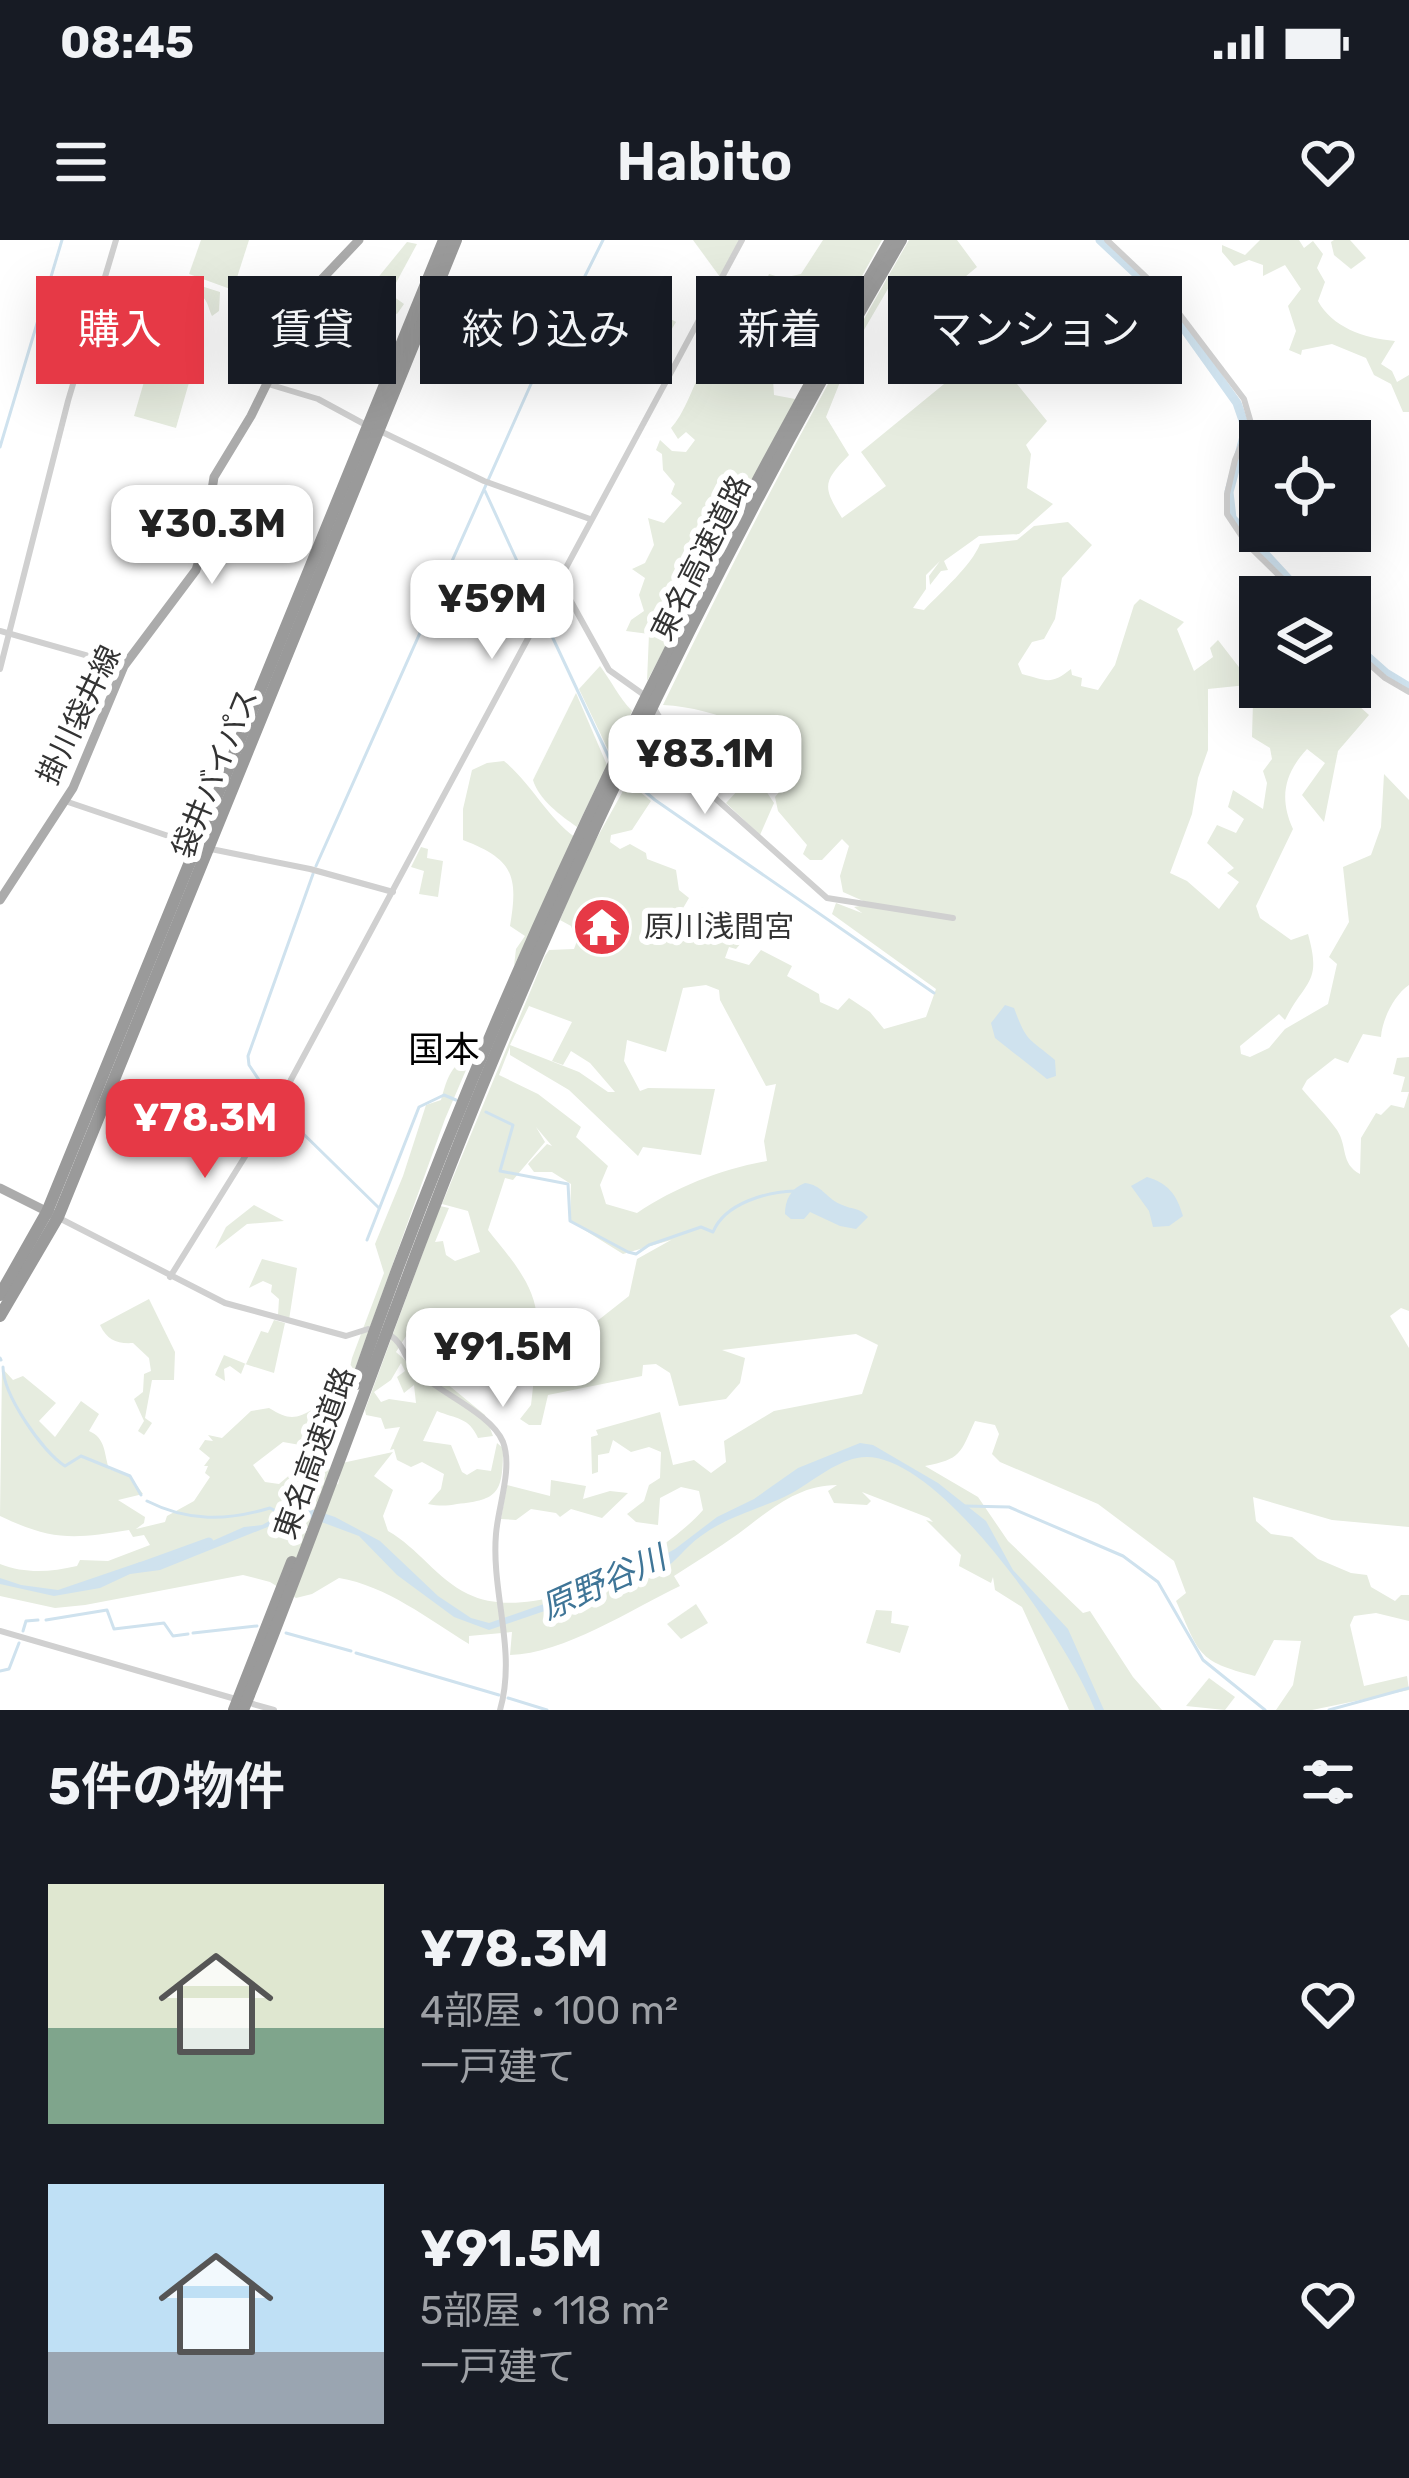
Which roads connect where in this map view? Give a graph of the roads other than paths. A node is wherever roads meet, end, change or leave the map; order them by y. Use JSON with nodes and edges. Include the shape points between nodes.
{"nodes":[{"id":1,"x":116,"y":240,"type":"edge"},
{"id":2,"x":359,"y":240,"type":"edge"},
{"id":3,"x":444,"y":240,"type":"edge"},
{"id":4,"x":456,"y":240,"type":"edge"},
{"id":5,"x":742,"y":240,"type":"edge"},
{"id":6,"x":891,"y":240,"type":"edge"},
{"id":7,"x":1107,"y":240,"type":"edge"},
{"id":8,"x":901,"y":241,"type":"edge"},
{"id":9,"x":324,"y":276,"type":"edge"},
{"id":10,"x":264,"y":384,"type":"edge"},
{"id":11,"x":268,"y":384,"type":"edge"},
{"id":12,"x":374,"y":428,"type":"junction"},
{"id":13,"x":590,"y":519,"type":"junction"},
{"id":14,"x":1280,"y":576,"type":"edge"},
{"id":15,"x":558,"y":578,"type":"junction"},
{"id":16,"x":0,"y":631,"type":"edge"},
{"id":17,"x":11,"y":634,"type":"junction"},
{"id":18,"x":124,"y":666,"type":"junction"},
{"id":19,"x":1371,"y":666,"type":"edge"},
{"id":20,"x":0,"y":670,"type":"edge"},
{"id":21,"x":665,"y":671,"type":"junction"},
{"id":22,"x":1409,"y":692,"type":"edge"},
{"id":23,"x":65,"y":801,"type":"junction"},
{"id":24,"x":205,"y":848,"type":"junction"},
{"id":25,"x":393,"y":892,"type":"junction"},
{"id":26,"x":0,"y":900,"type":"edge"},
{"id":27,"x":952,"y":918,"type":"dead end"},
{"id":28,"x":0,"y":1188,"type":"edge"},
{"id":29,"x":52,"y":1215,"type":"junction"},
{"id":30,"x":170,"y":1276,"type":"junction"},
{"id":31,"x":0,"y":1295,"type":"edge"},
{"id":32,"x":0,"y":1316,"type":"edge"},
{"id":33,"x":368,"y":1329,"type":"dead end"},
{"id":34,"x":390,"y":1335,"type":"dead end"},
{"id":35,"x":0,"y":1631,"type":"edge"},
{"id":36,"x":242,"y":1702,"type":"edge"},
{"id":37,"x":274,"y":1710,"type":"edge"},
{"id":38,"x":500,"y":1710,"type":"edge"}],
"edges":[{"from":1,"to":17,"type":"street"},
{"from":2,"to":9,"type":"main road","name":"掛川袋井線"},
{"from":3,"to":12,"type":"highway","name":"袋井バイパス"},
{"from":4,"to":12,"type":"highway","name":"袋井バイパス"},
{"from":5,"to":13,"type":"street"},
{"from":6,"to":21,"type":"highway","name":"東名高速道路","via":[[767,463]]},
{"from":7,"to":14,"type":"street","via":[[1169,300],[1244,399],[1251,423],[1226,494],[1227,514]]},
{"from":8,"to":21,"type":"highway","name":"東名高速道路"},
{"from":10,"to":18,"type":"main road","name":"掛川袋井線","via":[[212,483],[196,570]]},
{"from":11,"to":12,"type":"street"},
{"from":12,"to":13,"type":"street","via":[[488,483]]},
{"from":12,"to":24,"type":"highway","name":"袋井バイパス"},
{"from":13,"to":15,"type":"street"},
{"from":15,"to":25,"type":"street"},
{"from":15,"to":27,"type":"street","via":[[608,670],[651,703],[697,782],[827,898]]},
{"from":16,"to":17,"type":"street"},
{"from":17,"to":18,"type":"street"},
{"from":17,"to":20,"type":"street"},
{"from":18,"to":23,"type":"main road","name":"掛川袋井線"},
{"from":19,"to":22,"type":"street"},
{"from":21,"to":36,"type":"highway","name":"東名高速道路","via":[[516,980],[432,1184]]},
{"from":23,"to":24,"type":"street"},
{"from":23,"to":26,"type":"main road","name":"掛川袋井線"},
{"from":24,"to":25,"type":"street"},
{"from":24,"to":29,"type":"highway","name":"袋井バイパス"},
{"from":25,"to":30,"type":"street","via":[[276,1106]]},
{"from":28,"to":29,"type":"main road"},
{"from":29,"to":30,"type":"street"},
{"from":29,"to":31,"type":"highway","name":"袋井バイパス"},
{"from":29,"to":32,"type":"highway","name":"袋井バイパス"},
{"from":30,"to":33,"type":"street","via":[[232,1306],[327,1332]]},
{"from":34,"to":38,"type":"street","via":[[415,1370],[500,1436]]},
{"from":35,"to":36,"type":"street"},
{"from":36,"to":37,"type":"street"}]}
